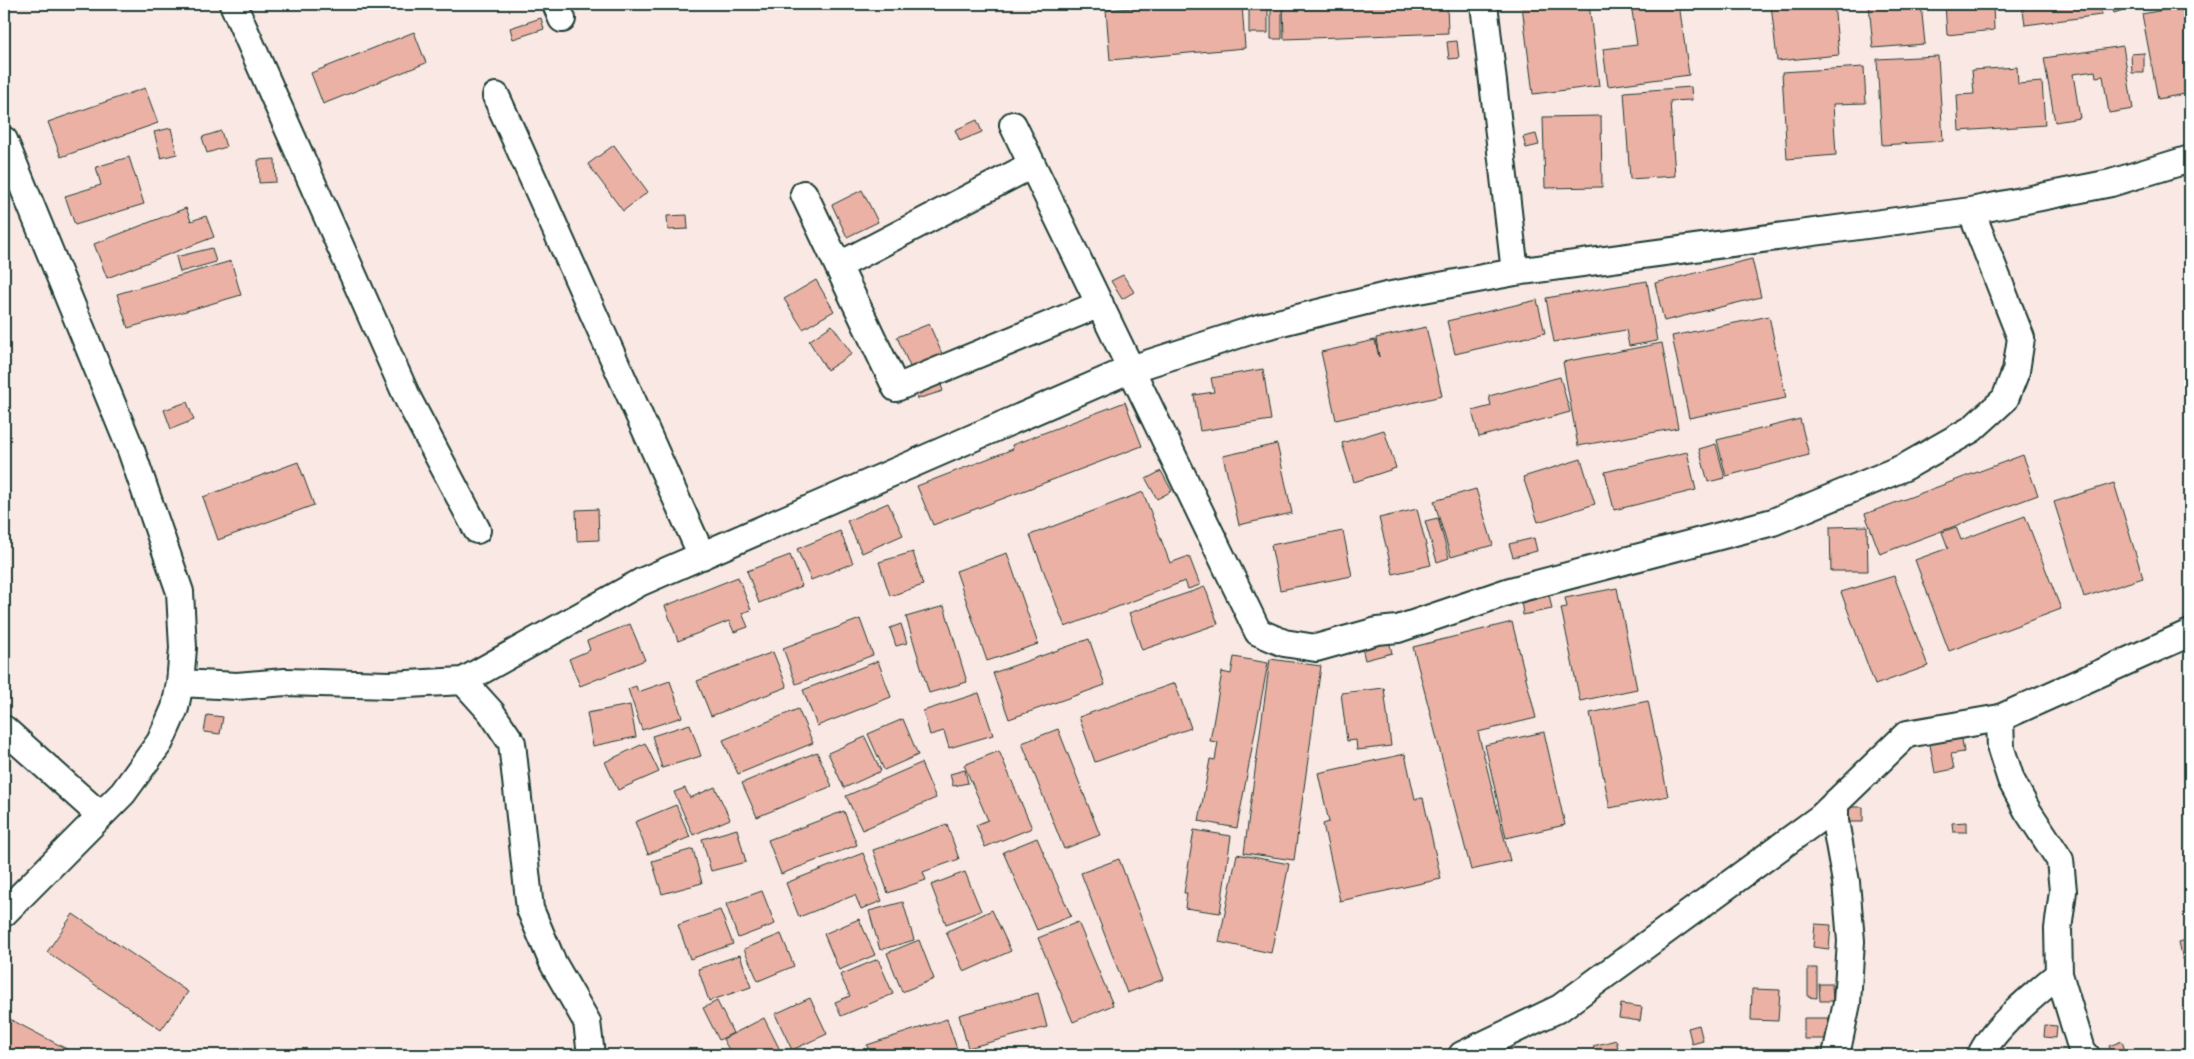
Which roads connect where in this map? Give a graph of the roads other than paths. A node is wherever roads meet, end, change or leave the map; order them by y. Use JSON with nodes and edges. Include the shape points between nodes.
{"nodes":[{"id":1,"x":233,"y":4,"type":"edge"},
{"id":2,"x":1484,"y":4,"type":"edge"},
{"id":3,"x":496,"y":96,"type":"dead end"},
{"id":4,"x":1013,"y":125,"type":"dead end"},
{"id":5,"x":4,"y":140,"type":"edge"},
{"id":6,"x":2190,"y":159,"type":"edge"},
{"id":7,"x":1032,"y":164,"type":"junction"},
{"id":8,"x":804,"y":194,"type":"dead end"},
{"id":9,"x":1971,"y":211,"type":"junction"},
{"id":10,"x":838,"y":266,"type":"junction"},
{"id":11,"x":1515,"y":272,"type":"junction"},
{"id":12,"x":1100,"y":304,"type":"junction"},
{"id":13,"x":1131,"y":369,"type":"junction"},
{"id":14,"x":477,"y":530,"type":"dead end"},
{"id":15,"x":702,"y":556,"type":"junction"},
{"id":16,"x":2190,"y":633,"type":"edge"},
{"id":17,"x":463,"y":681,"type":"junction"},
{"id":18,"x":180,"y":683,"type":"junction"},
{"id":19,"x":2000,"y":718,"type":"junction"},
{"id":20,"x":4,"y":729,"type":"edge"},
{"id":21,"x":1836,"y":803,"type":"junction"},
{"id":22,"x":100,"y":815,"type":"junction"},
{"id":23,"x":4,"y":913,"type":"edge"},
{"id":24,"x":2059,"y":974,"type":"junction"},
{"id":25,"x":591,"y":1055,"type":"edge"},
{"id":26,"x":1462,"y":1055,"type":"edge"},
{"id":27,"x":1836,"y":1055,"type":"edge"},
{"id":28,"x":1981,"y":1055,"type":"edge"},
{"id":29,"x":2086,"y":1055,"type":"edge"}],
"edges":[{"from":1,"to":14,"type":"street","via":[[408,399]]},
{"from":2,"to":11,"type":"street"},
{"from":3,"to":15,"type":"street"},
{"from":4,"to":7,"type":"street"},
{"from":5,"to":18,"type":"street","via":[[131,450],[180,592],[183,648]]},
{"from":6,"to":9,"type":"street","via":[[2111,183]]},
{"from":7,"to":10,"type":"street"},
{"from":7,"to":12,"type":"street"},
{"from":8,"to":10,"type":"street"},
{"from":9,"to":11,"type":"street"},
{"from":9,"to":13,"type":"street","via":[[2021,338],[2016,371],[2004,399],[1972,429],[1905,468],[1773,522],[1510,591],[1398,629],[1377,631],[1316,648],[1284,643],[1258,632]]},
{"from":10,"to":12,"type":"street","via":[[896,388]]},
{"from":11,"to":13,"type":"street","via":[[1386,296],[1262,326]]},
{"from":12,"to":13,"type":"street"},
{"from":13,"to":15,"type":"street"},
{"from":15,"to":17,"type":"street","via":[[641,582]]},
{"from":16,"to":19,"type":"street"},
{"from":17,"to":18,"type":"street","via":[[390,686]]},
{"from":17,"to":25,"type":"street","via":[[491,712],[512,743],[530,909],[553,963],[587,1022]]},
{"from":18,"to":22,"type":"street","via":[[175,708],[160,742],[123,793]]},
{"from":19,"to":21,"type":"street","via":[[1907,734]]},
{"from":19,"to":24,"type":"street","via":[[2001,749],[2011,780],[2060,860],[2063,891],[2058,929]]},
{"from":20,"to":22,"type":"street"},
{"from":21,"to":26,"type":"street","via":[[1560,1008]]},
{"from":21,"to":27,"type":"street","via":[[1835,821],[1846,882],[1851,941],[1847,1003]]},
{"from":22,"to":23,"type":"street"},
{"from":24,"to":28,"type":"street","via":[[2003,1026]]},
{"from":24,"to":29,"type":"street"}]}
